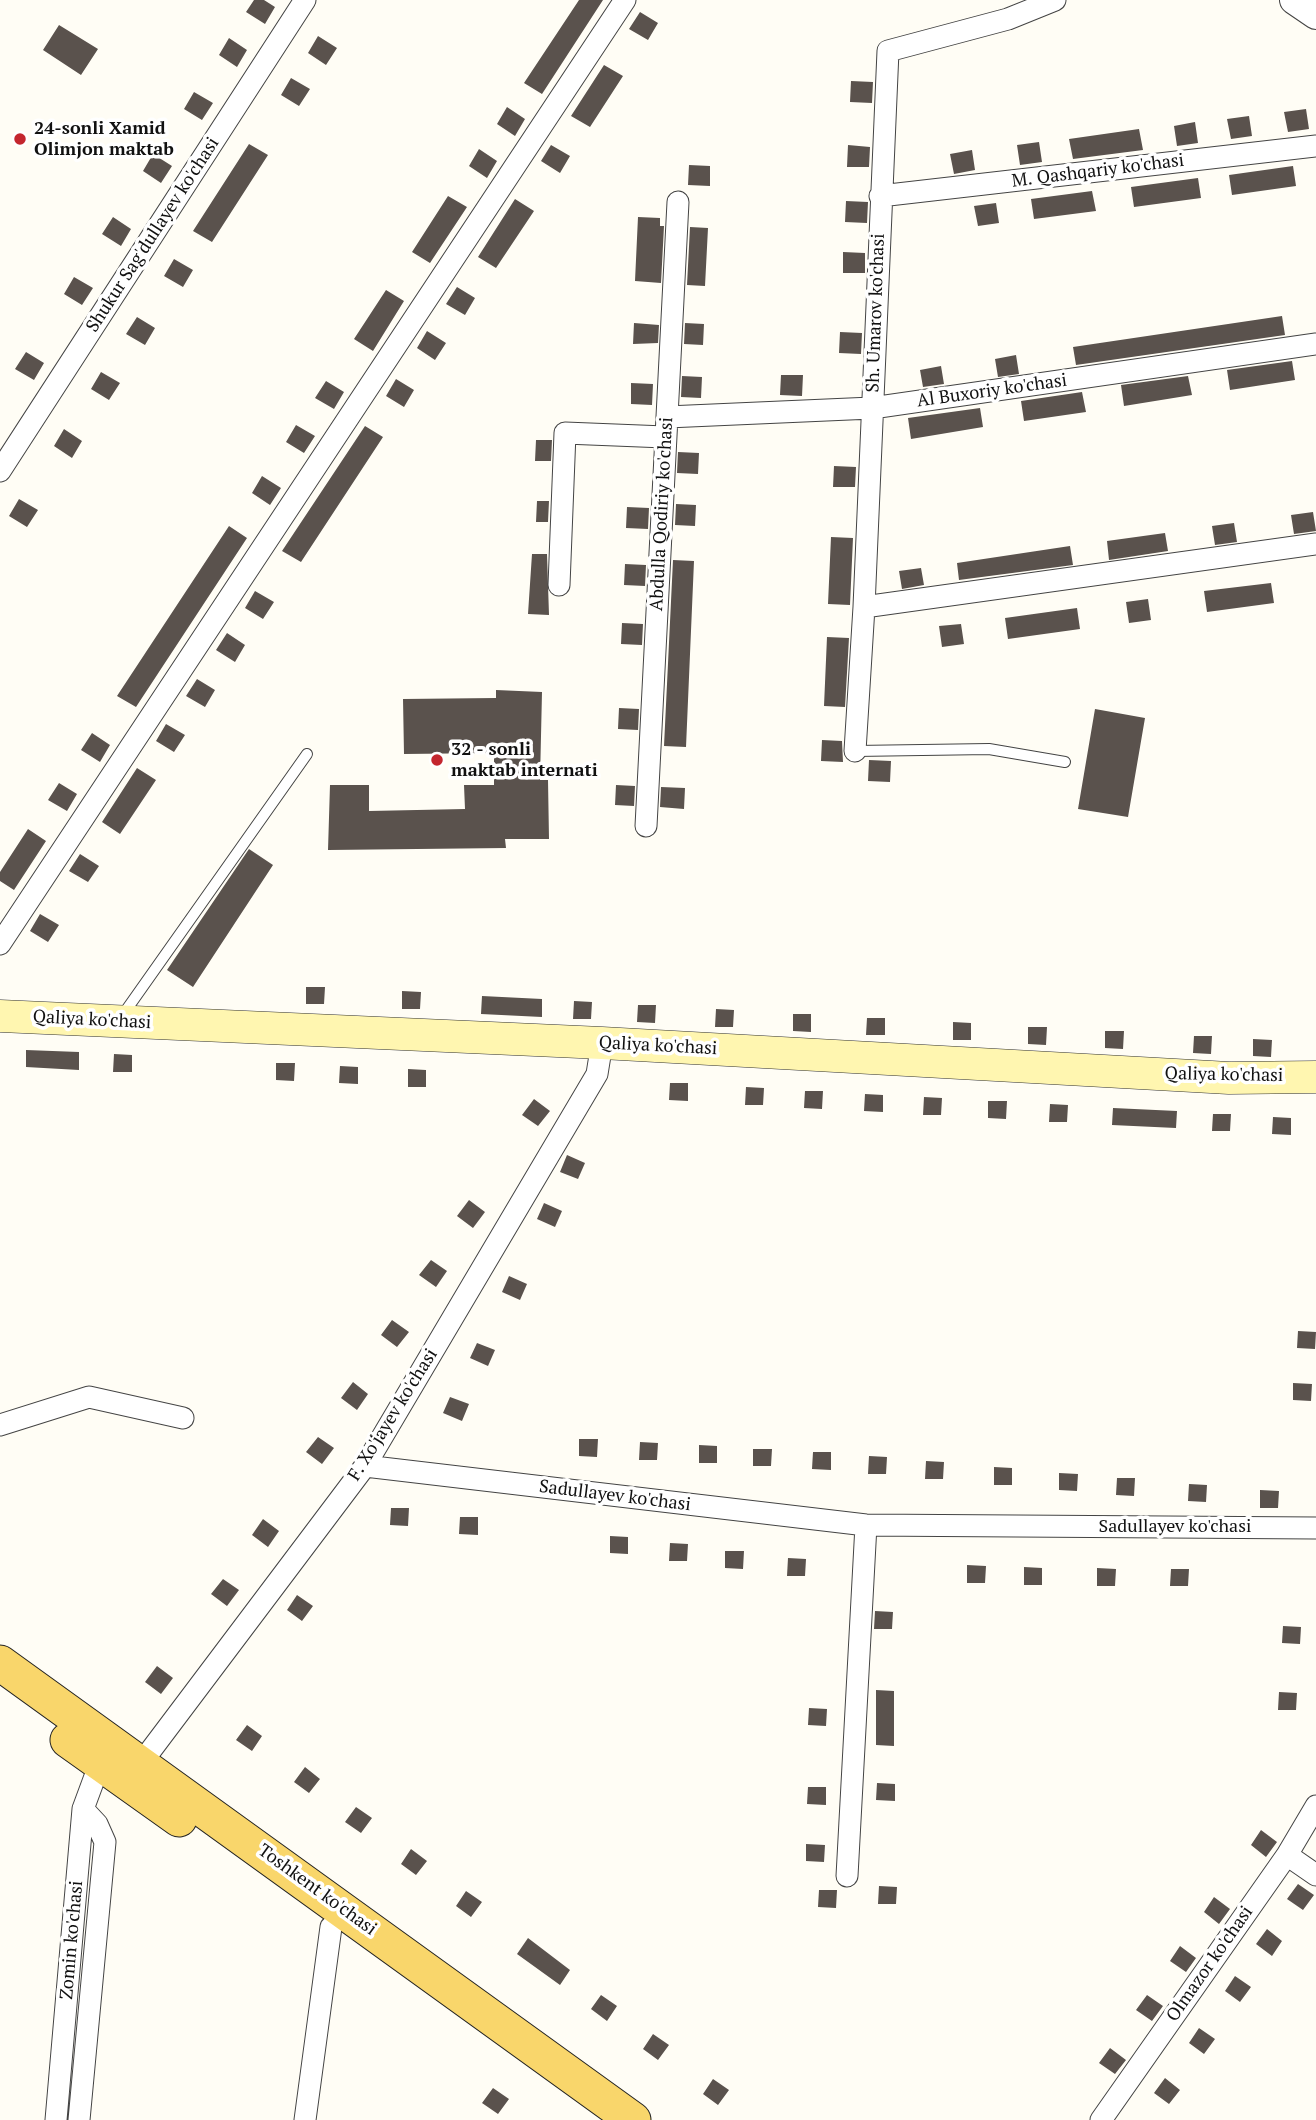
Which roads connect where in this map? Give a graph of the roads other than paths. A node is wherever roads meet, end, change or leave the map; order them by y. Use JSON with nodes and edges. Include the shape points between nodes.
{"nodes":[{"id":1,"x":305,"y":0,"type":"edge"},
{"id":2,"x":625,"y":0,"type":"edge"},
{"id":3,"x":1055,"y":0,"type":"edge"},
{"id":4,"x":1294,"y":0,"type":"edge"},
{"id":5,"x":1316,"y":15,"type":"edge"},
{"id":6,"x":1316,"y":146,"type":"edge"},
{"id":7,"x":880,"y":196,"type":"junction"},
{"id":8,"x":678,"y":202,"type":"dead end"},
{"id":9,"x":1316,"y":344,"type":"edge"},
{"id":10,"x":872,"y":408,"type":"junction"},
{"id":11,"x":666,"y":427,"type":"junction"},
{"id":12,"x":0,"y":471,"type":"edge"},
{"id":13,"x":1316,"y":544,"type":"edge"},
{"id":14,"x":559,"y":585,"type":"dead end"},
{"id":15,"x":864,"y":607,"type":"junction"},
{"id":16,"x":855,"y":751,"type":"joint"},
{"id":17,"x":307,"y":754,"type":"dead end"},
{"id":18,"x":1065,"y":762,"type":"dead end"},
{"id":19,"x":646,"y":826,"type":"dead end"},
{"id":20,"x":0,"y":944,"type":"edge"},
{"id":21,"x":0,"y":1016,"type":"edge"},
{"id":22,"x":118,"y":1021,"type":"junction"},
{"id":23,"x":602,"y":1043,"type":"junction"},
{"id":24,"x":1316,"y":1077,"type":"edge"},
{"id":25,"x":183,"y":1418,"type":"dead end"},
{"id":26,"x":0,"y":1425,"type":"edge"},
{"id":27,"x":365,"y":1466,"type":"junction"},
{"id":28,"x":866,"y":1525,"type":"junction"},
{"id":29,"x":1316,"y":1528,"type":"edge"},
{"id":30,"x":0,"y":1663,"type":"edge"},
{"id":31,"x":0,"y":1691,"type":"edge"},
{"id":32,"x":142,"y":1762,"type":"junction"},
{"id":33,"x":100,"y":1763,"type":"junction"},
{"id":34,"x":1316,"y":1806,"type":"edge"},
{"id":35,"x":83,"y":1809,"type":"junction"},
{"id":36,"x":1287,"y":1855,"type":"junction"},
{"id":37,"x":1316,"y":1875,"type":"edge"},
{"id":38,"x":847,"y":1876,"type":"dead end"},
{"id":39,"x":331,"y":1927,"type":"junction"},
{"id":40,"x":56,"y":2120,"type":"edge"},
{"id":41,"x":79,"y":2120,"type":"edge"},
{"id":42,"x":304,"y":2120,"type":"edge"},
{"id":43,"x":597,"y":2120,"type":"edge"},
{"id":44,"x":633,"y":2120,"type":"edge"},
{"id":45,"x":1101,"y":2120,"type":"edge"}],
"edges":[{"from":1,"to":12,"type":"street","name":"Shukur Sag'dullayev ko'chasi"},
{"from":2,"to":20,"type":"street"},
{"from":3,"to":7,"type":"street","name":"Sh. Umarov ko'chasi","via":[[1008,19],[888,51]]},
{"from":4,"to":5,"type":"street"},
{"from":6,"to":7,"type":"street","name":"M. Qashqariy ko'chasi"},
{"from":7,"to":10,"type":"street","name":"Sh. Umarov ko'chasi"},
{"from":8,"to":11,"type":"street","name":"Abdulla Qodiriy ko'chasi"},
{"from":9,"to":10,"type":"street","name":"Al Buxoriy ko'chasi"},
{"from":10,"to":11,"type":"street","name":"Al Buxoriy ko'chasi"},
{"from":10,"to":15,"type":"street","name":"Sh. Umarov ko'chasi"},
{"from":11,"to":14,"type":"street","name":"Al Buxoriy ko'chasi","via":[[565,433]]},
{"from":11,"to":19,"type":"street","name":"Abdulla Qodiriy ko'chasi"},
{"from":13,"to":15,"type":"street"},
{"from":15,"to":16,"type":"street","name":"Sh. Umarov ko'chasi"},
{"from":16,"to":18,"type":"lane","via":[[989,749]]},
{"from":17,"to":22,"type":"lane"},
{"from":21,"to":22,"type":"main road","name":"Qaliya ko'chasi"},
{"from":22,"to":23,"type":"main road","name":"Qaliya ko'chasi"},
{"from":23,"to":24,"type":"main road","name":"Qaliya ko'chasi","via":[[1230,1078]]},
{"from":23,"to":27,"type":"street","name":"F. Xo'jayev ko'chasi","via":[[597,1074]]},
{"from":25,"to":26,"type":"street","via":[[89,1397]]},
{"from":27,"to":28,"type":"street","name":"Sadullayev ko'chasi"},
{"from":27,"to":32,"type":"street","name":"F. Xo'jayev ko'chasi"},
{"from":28,"to":29,"type":"street","name":"Sadullayev ko'chasi"},
{"from":28,"to":38,"type":"street"},
{"from":30,"to":32,"type":"main road","name":"Toshkent ko'chasi"},
{"from":31,"to":33,"type":"main road","name":"Toshkent ko'chasi"},
{"from":32,"to":44,"type":"main road","name":"Toshkent ko'chasi"},
{"from":33,"to":35,"type":"street","name":"Zomin ko'chasi"},
{"from":33,"to":39,"type":"main road","name":"Toshkent ko'chasi"},
{"from":34,"to":36,"type":"street","name":"Olmazor ko'chasi"},
{"from":35,"to":40,"type":"street","name":"Zomin ko'chasi"},
{"from":35,"to":41,"type":"street","via":[[105,1842]]},
{"from":36,"to":37,"type":"street"},
{"from":36,"to":45,"type":"street","name":"Olmazor ko'chasi"},
{"from":39,"to":42,"type":"street"},
{"from":39,"to":43,"type":"main road","name":"Toshkent ko'chasi"}]}
